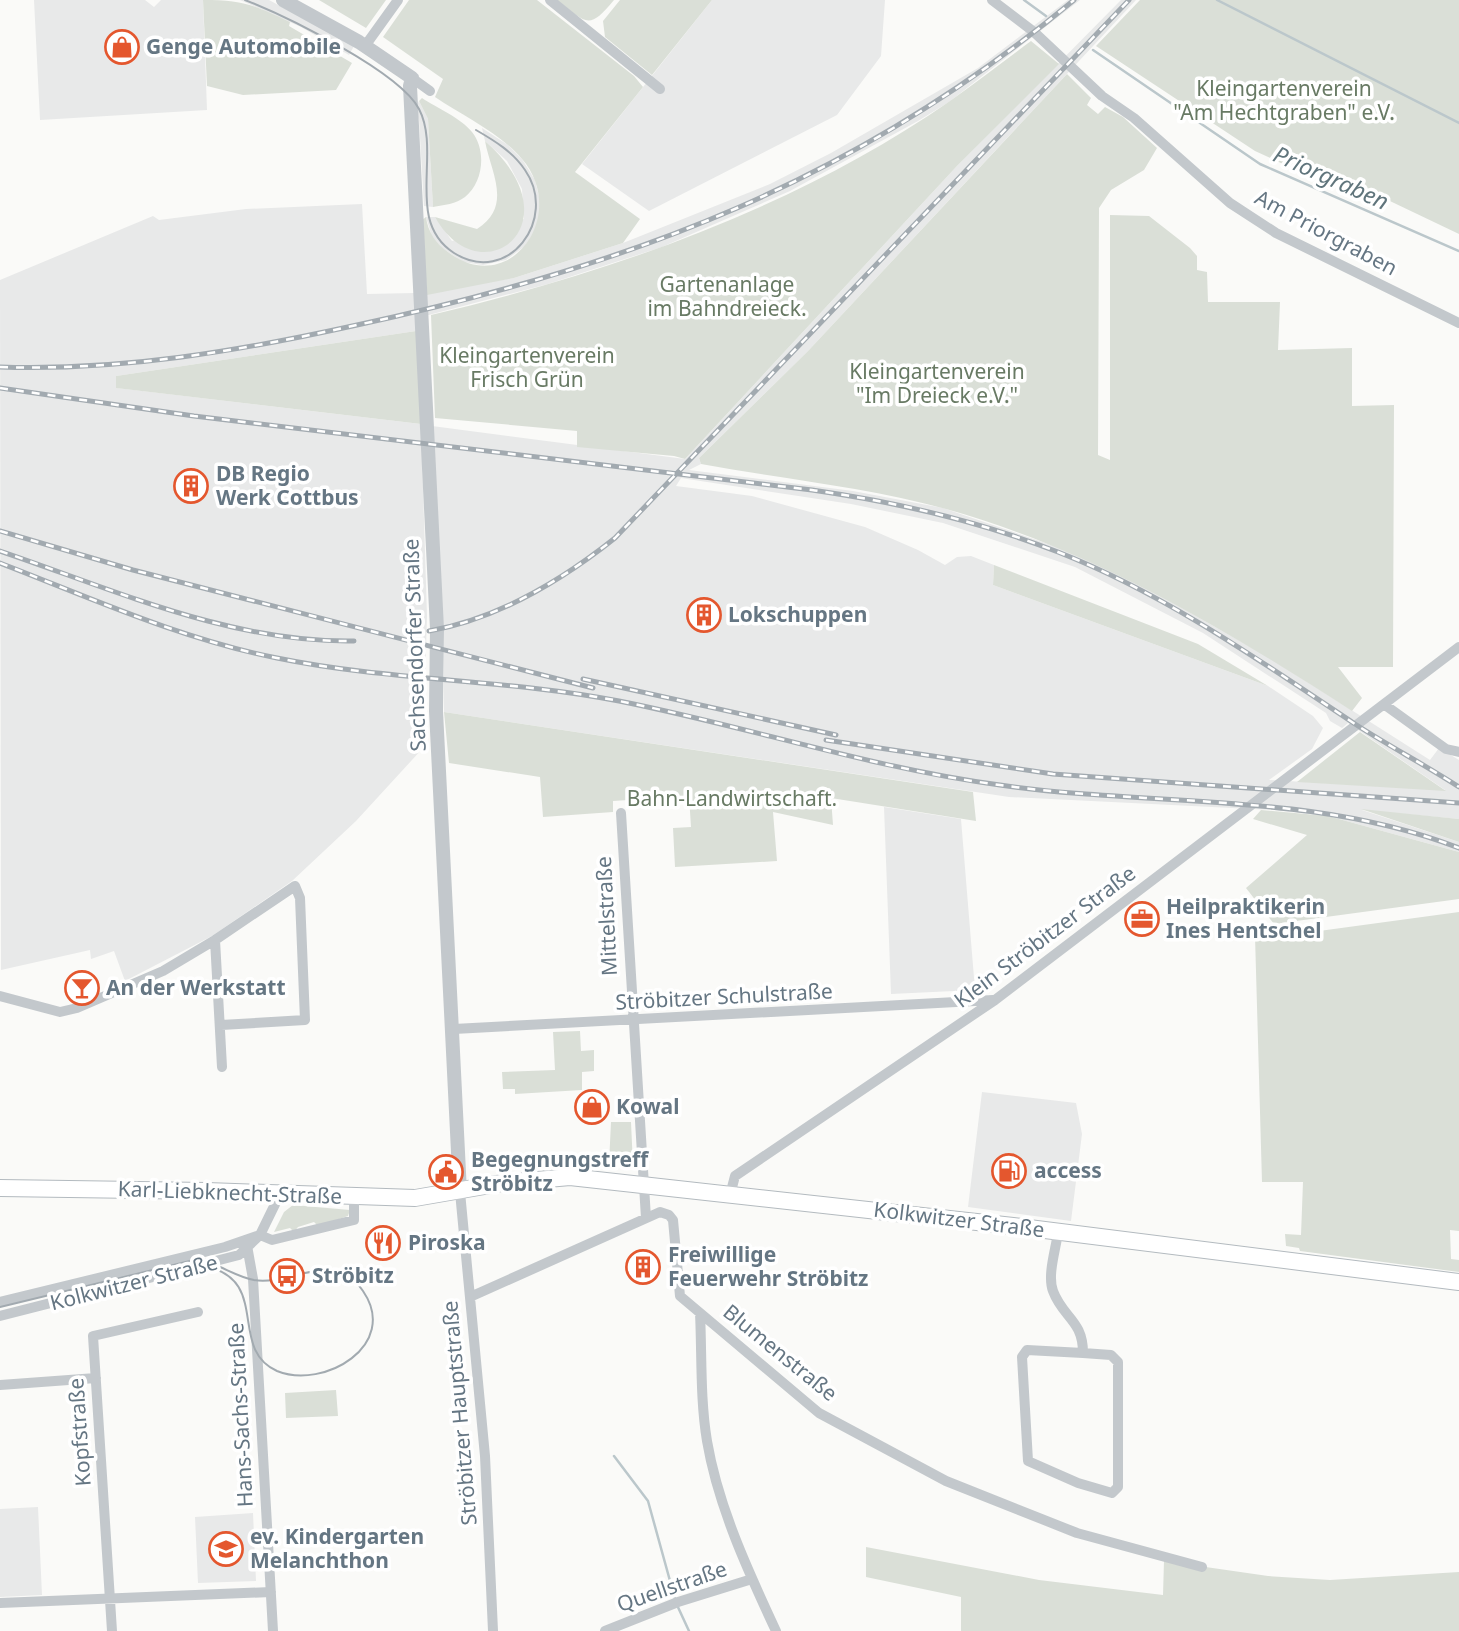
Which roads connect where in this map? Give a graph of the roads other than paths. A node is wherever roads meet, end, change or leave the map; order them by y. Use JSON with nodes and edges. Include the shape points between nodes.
{"nodes":[{"id":1,"x":283,"y":0,"type":"edge"},
{"id":2,"x":398,"y":0,"type":"edge"},
{"id":3,"x":550,"y":0,"type":"edge"},
{"id":4,"x":992,"y":0,"type":"edge"},
{"id":5,"x":365,"y":46,"type":"junction"},
{"id":6,"x":412,"y":78,"type":"junction"},
{"id":7,"x":660,"y":89,"type":"dead end"},
{"id":8,"x":430,"y":90,"type":"dead end"},
{"id":9,"x":1459,"y":323,"type":"edge"},
{"id":10,"x":1459,"y":647,"type":"edge"},
{"id":11,"x":1385,"y":705,"type":"junction"},
{"id":12,"x":1459,"y":752,"type":"edge"},
{"id":13,"x":621,"y":813,"type":"dead end"},
{"id":14,"x":215,"y":940,"type":"junction"},
{"id":15,"x":0,"y":996,"type":"edge"},
{"id":16,"x":995,"y":1000,"type":"junction"},
{"id":17,"x":632,"y":1020,"type":"junction"},
{"id":18,"x":221,"y":1025,"type":"junction"},
{"id":19,"x":454,"y":1029,"type":"junction"},
{"id":20,"x":222,"y":1067,"type":"dead end"},
{"id":21,"x":643,"y":1185,"type":"junction"},
{"id":22,"x":0,"y":1188,"type":"edge"},
{"id":23,"x":460,"y":1192,"type":"junction"},
{"id":24,"x":279,"y":1194,"type":"junction"},
{"id":25,"x":730,"y":1195,"type":"junction"},
{"id":26,"x":354,"y":1197,"type":"junction"},
{"id":27,"x":646,"y":1218,"type":"junction"},
{"id":28,"x":1058,"y":1232,"type":"junction"},
{"id":29,"x":260,"y":1235,"type":"junction"},
{"id":30,"x":247,"y":1245,"type":"junction"},
{"id":31,"x":1459,"y":1282,"type":"edge"},
{"id":32,"x":470,"y":1297,"type":"junction"},
{"id":33,"x":0,"y":1302,"type":"edge"},
{"id":34,"x":198,"y":1312,"type":"dead end"},
{"id":35,"x":700,"y":1312,"type":"junction"},
{"id":36,"x":0,"y":1316,"type":"edge"},
{"id":37,"x":1083,"y":1353,"type":"junction"},
{"id":38,"x":96,"y":1378,"type":"junction"},
{"id":39,"x":0,"y":1385,"type":"edge"},
{"id":40,"x":1202,"y":1567,"type":"dead end"},
{"id":41,"x":752,"y":1579,"type":"junction"},
{"id":42,"x":271,"y":1592,"type":"junction"},
{"id":43,"x":110,"y":1598,"type":"junction"},
{"id":44,"x":0,"y":1603,"type":"edge"},
{"id":45,"x":112,"y":1631,"type":"edge"},
{"id":46,"x":273,"y":1631,"type":"edge"},
{"id":47,"x":493,"y":1631,"type":"edge"},
{"id":48,"x":606,"y":1631,"type":"edge"},
{"id":49,"x":776,"y":1631,"type":"edge"}],
"edges":[{"from":1,"to":5,"type":"street"},
{"from":2,"to":5,"type":"street"},
{"from":3,"to":7,"type":"street"},
{"from":4,"to":9,"type":"street","name":"Am Priorgraben","via":[[1230,203],[1276,233]]},
{"from":5,"to":6,"type":"street"},
{"from":6,"to":8,"type":"street"},
{"from":6,"to":19,"type":"street","name":"Sachsendorfer Straße","via":[[436,616],[436,711]]},
{"from":10,"to":11,"type":"street","name":"Klein Ströbitzer Straße"},
{"from":11,"to":12,"type":"street","via":[[1437,743]]},
{"from":11,"to":16,"type":"street","name":"Klein Ströbitzer Straße"},
{"from":13,"to":17,"type":"street","name":"Mittelstraße"},
{"from":14,"to":15,"type":"street","via":[[163,971],[77,1008],[60,1012]]},
{"from":14,"to":18,"type":"street"},
{"from":14,"to":18,"type":"street","via":[[295,886],[300,898],[305,1020]]},
{"from":16,"to":17,"type":"street","name":"Ströbitzer Schulstraße"},
{"from":16,"to":25,"type":"street","name":"Klein Ströbitzer Straße","via":[[736,1175]]},
{"from":17,"to":19,"type":"street","name":"Ströbitzer Schulstraße"},
{"from":17,"to":21,"type":"street","name":"Mittelstraße"},
{"from":18,"to":20,"type":"street"},
{"from":19,"to":23,"type":"street","name":"Sachsendorfer Straße"},
{"from":21,"to":23,"type":"main road","name":"Kolkwitzer Straße","via":[[560,1177]]},
{"from":21,"to":25,"type":"main road","name":"Kolkwitzer Straße"},
{"from":21,"to":27,"type":"street","name":"Mittelstraße"},
{"from":22,"to":24,"type":"main road","name":"Karl-Liebknecht-Straße"},
{"from":23,"to":26,"type":"main road","name":"Karl-Liebknecht-Straße","via":[[415,1199]]},
{"from":23,"to":32,"type":"street","name":"Ströbitzer Hauptstraße"},
{"from":24,"to":26,"type":"main road","name":"Karl-Liebknecht-Straße"},
{"from":24,"to":29,"type":"street"},
{"from":25,"to":28,"type":"main road","name":"Kolkwitzer Straße"},
{"from":26,"to":29,"type":"street","name":"Kolkwitzer Straße","via":[[354,1220],[272,1240]]},
{"from":27,"to":32,"type":"street"},
{"from":27,"to":35,"type":"street","name":"Blumenstraße","via":[[660,1212],[673,1220],[680,1296]]},
{"from":28,"to":31,"type":"main road","name":"Kolkwitzer Straße"},
{"from":28,"to":37,"type":"street","via":[[1051,1283],[1083,1335]]},
{"from":29,"to":30,"type":"street","name":"Kolkwitzer Straße"},
{"from":30,"to":33,"type":"street","name":"Kolkwitzer Straße"},
{"from":30,"to":36,"type":"street","name":"Kolkwitzer Straße","via":[[215,1263]]},
{"from":30,"to":42,"type":"street","name":"Hans-Sachs-Straße","via":[[253,1279]]},
{"from":32,"to":47,"type":"street","name":"Ströbitzer Hauptstraße","via":[[485,1456]]},
{"from":34,"to":38,"type":"street","name":"Kopfstraße","via":[[93,1336]]},
{"from":35,"to":40,"type":"street","name":"Blumenstraße","via":[[819,1413],[946,1481],[1077,1534]]},
{"from":35,"to":41,"type":"street","via":[[707,1441]]},
{"from":37,"to":37,"type":"street","via":[[1111,1355],[1118,1362],[1118,1487],[1112,1493],[1028,1461],[1022,1357],[1027,1350]]},
{"from":38,"to":39,"type":"street"},
{"from":38,"to":43,"type":"street","name":"Kopfstraße"},
{"from":41,"to":48,"type":"street","name":"Quellstraße"},
{"from":41,"to":49,"type":"street"},
{"from":42,"to":43,"type":"street"},
{"from":42,"to":46,"type":"street","name":"Hans-Sachs-Straße"},
{"from":43,"to":44,"type":"street"},
{"from":43,"to":45,"type":"street","name":"Kopfstraße"}]}
